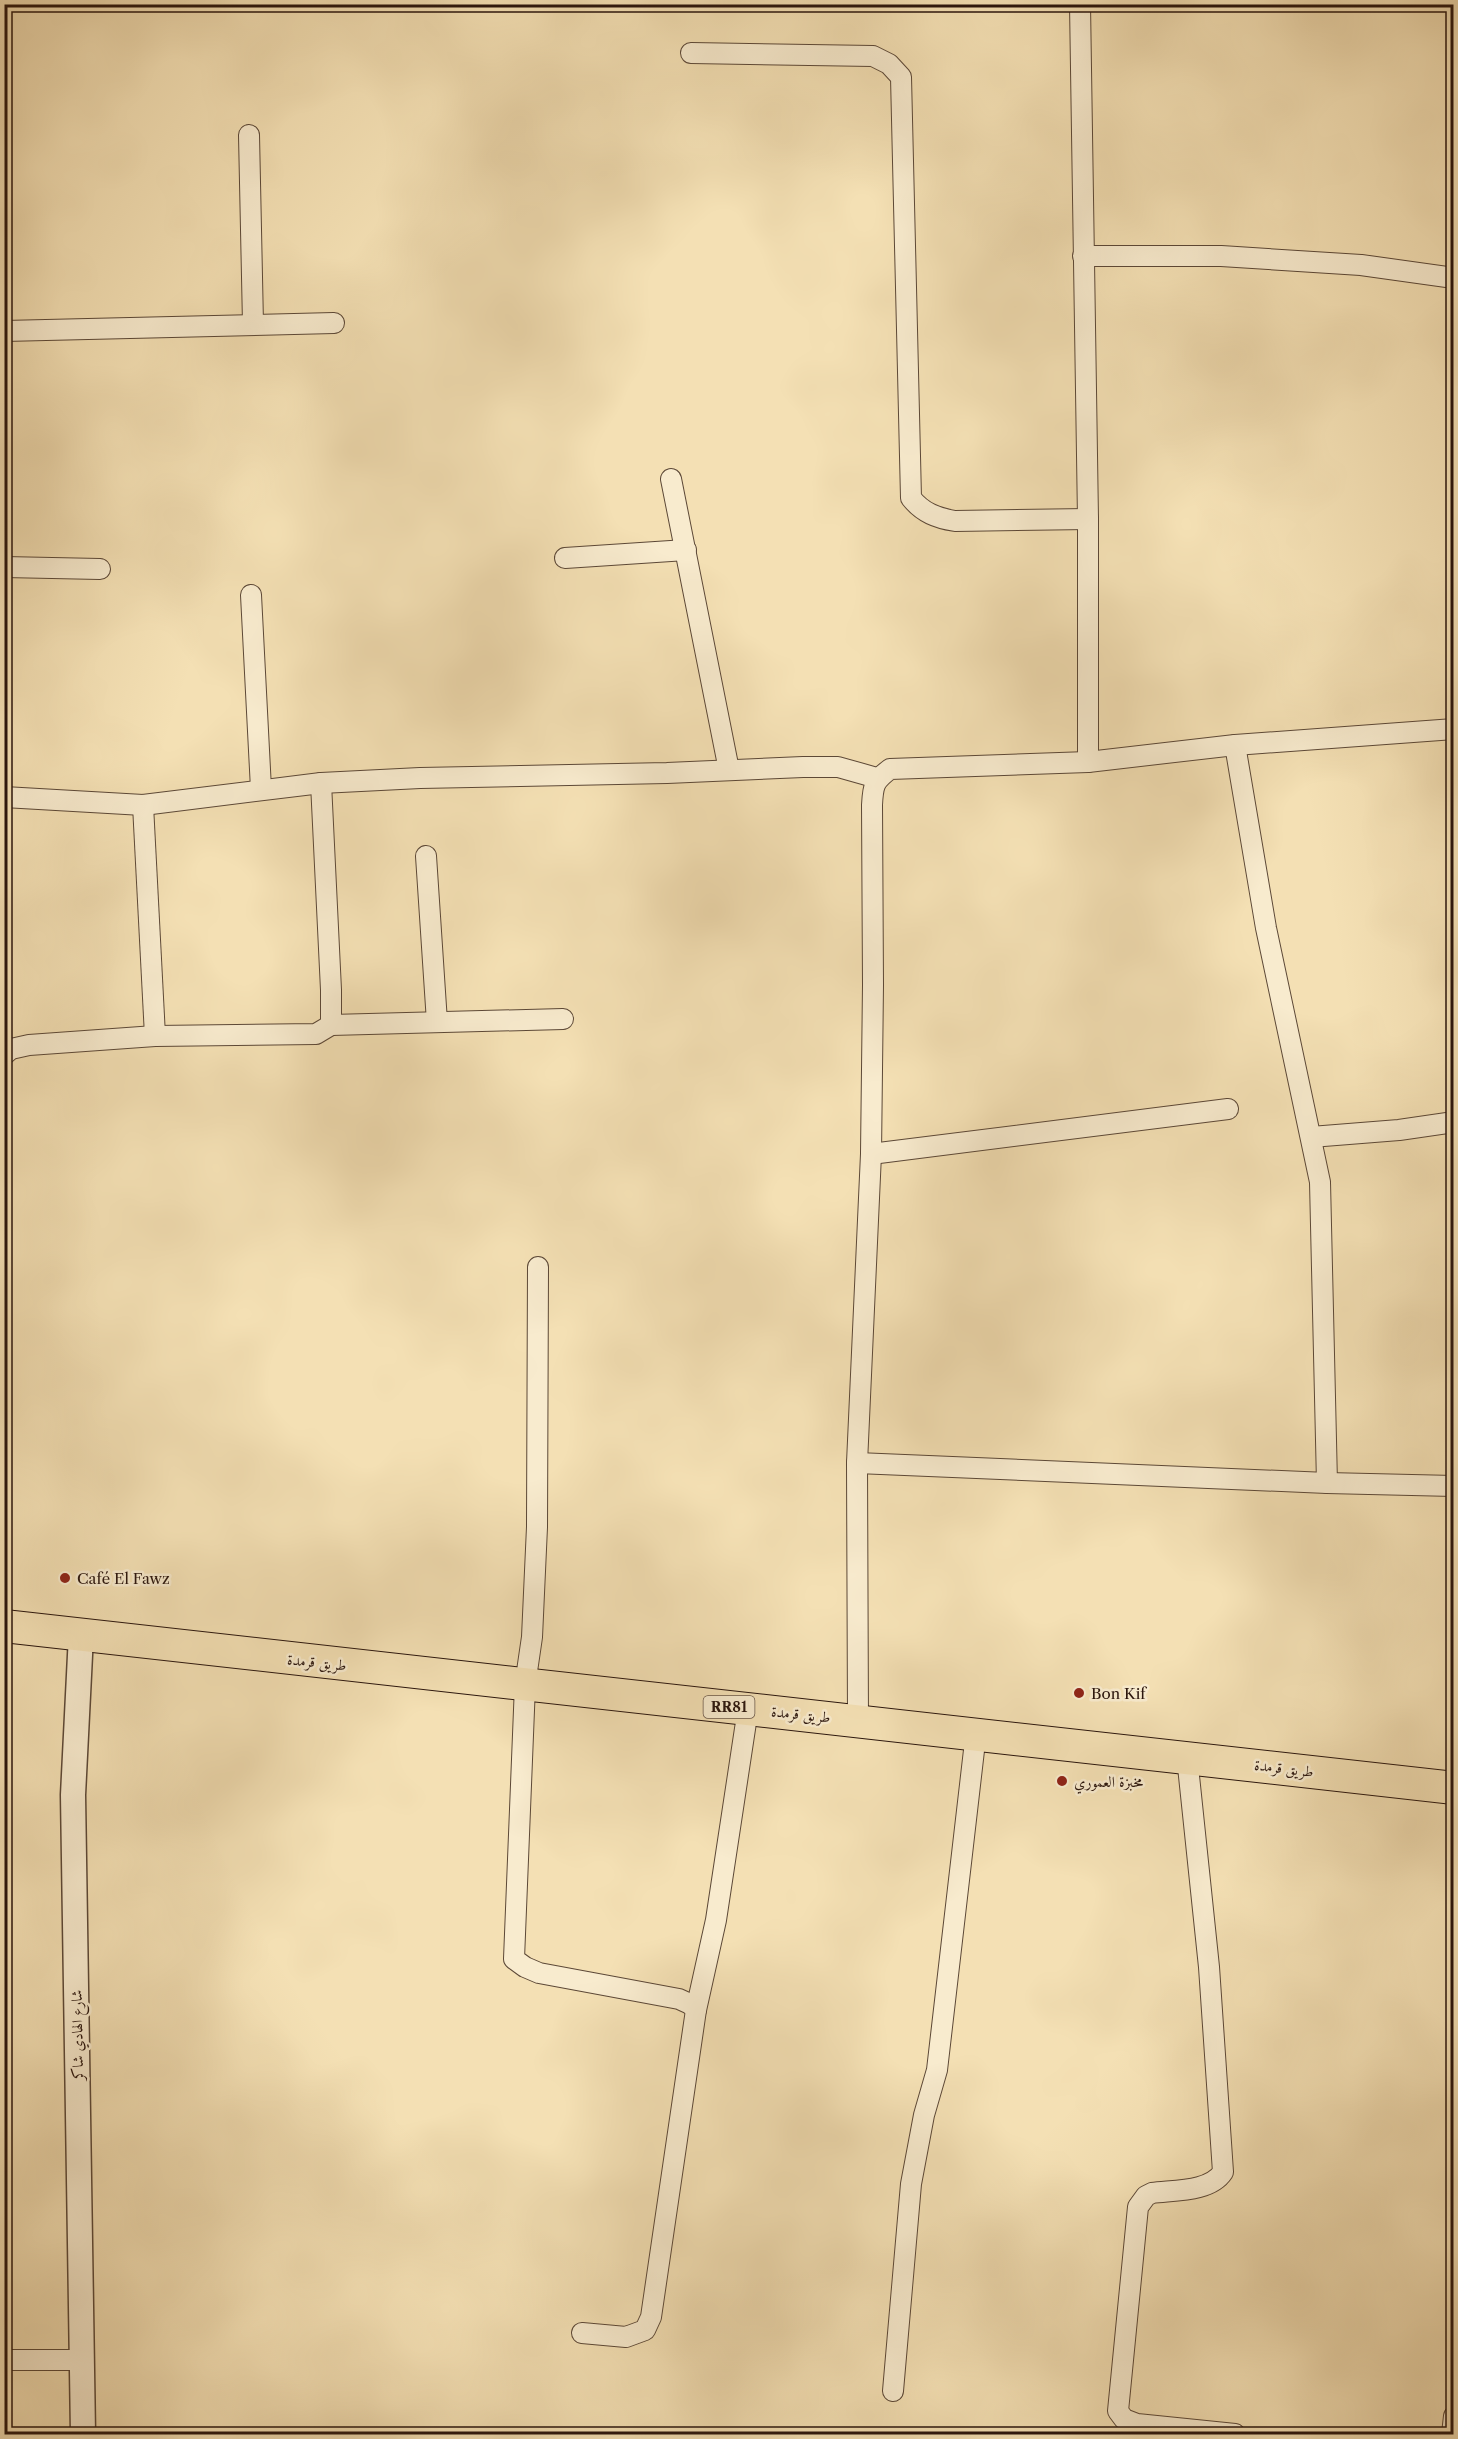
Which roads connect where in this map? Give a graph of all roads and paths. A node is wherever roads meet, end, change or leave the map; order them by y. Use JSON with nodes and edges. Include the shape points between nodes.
{"nodes":[{"id":1,"x":1080,"y":4,"type":"edge"},
{"id":2,"x":691,"y":53,"type":"dead end"},
{"id":3,"x":249,"y":135,"type":"dead end"},
{"id":4,"x":1083,"y":256,"type":"junction"},
{"id":5,"x":1454,"y":278,"type":"edge"},
{"id":6,"x":333,"y":323,"type":"dead end"},
{"id":7,"x":253,"y":324,"type":"junction"},
{"id":8,"x":4,"y":331,"type":"edge"},
{"id":9,"x":671,"y":479,"type":"dead end"},
{"id":10,"x":1088,"y":519,"type":"junction"},
{"id":11,"x":686,"y":550,"type":"junction"},
{"id":12,"x":565,"y":558,"type":"dead end"},
{"id":13,"x":4,"y":567,"type":"edge"},
{"id":14,"x":100,"y":568,"type":"dead end"},
{"id":15,"x":251,"y":595,"type":"dead end"},
{"id":16,"x":1454,"y":729,"type":"edge"},
{"id":17,"x":1235,"y":745,"type":"junction"},
{"id":18,"x":1088,"y":762,"type":"junction"},
{"id":19,"x":729,"y":770,"type":"junction"},
{"id":20,"x":877,"y":778,"type":"junction"},
{"id":21,"x":321,"y":783,"type":"junction"},
{"id":22,"x":261,"y":789,"type":"junction"},
{"id":23,"x":4,"y":797,"type":"edge"},
{"id":24,"x":143,"y":806,"type":"junction"},
{"id":25,"x":426,"y":856,"type":"dead end"},
{"id":26,"x":562,"y":1019,"type":"dead end"},
{"id":27,"x":437,"y":1022,"type":"junction"},
{"id":28,"x":331,"y":1025,"type":"junction"},
{"id":29,"x":155,"y":1036,"type":"junction"},
{"id":30,"x":4,"y":1054,"type":"edge"},
{"id":31,"x":1228,"y":1109,"type":"dead end"},
{"id":32,"x":1454,"y":1122,"type":"edge"},
{"id":33,"x":1311,"y":1137,"type":"junction"},
{"id":34,"x":871,"y":1154,"type":"junction"},
{"id":35,"x":538,"y":1267,"type":"dead end"},
{"id":36,"x":857,"y":1463,"type":"junction"},
{"id":37,"x":1327,"y":1483,"type":"junction"},
{"id":38,"x":1454,"y":1486,"type":"edge"},
{"id":39,"x":4,"y":1626,"type":"edge"},
{"id":40,"x":81,"y":1635,"type":"junction"},
{"id":41,"x":525,"y":1685,"type":"junction"},
{"id":42,"x":748,"y":1709,"type":"junction"},
{"id":43,"x":858,"y":1720,"type":"junction"},
{"id":44,"x":976,"y":1733,"type":"junction"},
{"id":45,"x":1187,"y":1757,"type":"junction"},
{"id":46,"x":1454,"y":1788,"type":"edge"},
{"id":47,"x":696,"y":2010,"type":"junction"},
{"id":48,"x":582,"y":2333,"type":"dead end"},
{"id":49,"x":4,"y":2360,"type":"edge"},
{"id":50,"x":82,"y":2360,"type":"junction"},
{"id":51,"x":893,"y":2391,"type":"dead end"},
{"id":52,"x":1454,"y":2416,"type":"edge"},
{"id":53,"x":82,"y":2434,"type":"edge"},
{"id":54,"x":1235,"y":2434,"type":"edge"},
{"id":55,"x":1452,"y":2434,"type":"edge"}],
"edges":[{"from":1,"to":4,"type":"street"},
{"from":2,"to":10,"type":"street","via":[[873,56],[889,64],[901,77],[911,498],[929,514],[955,520]]},
{"from":3,"to":7,"type":"street"},
{"from":4,"to":5,"type":"street","via":[[1221,256],[1360,265]]},
{"from":4,"to":10,"type":"street"},
{"from":6,"to":7,"type":"street"},
{"from":7,"to":8,"type":"street"},
{"from":9,"to":11,"type":"street"},
{"from":10,"to":18,"type":"street"},
{"from":11,"to":12,"type":"street"},
{"from":11,"to":19,"type":"street"},
{"from":13,"to":14,"type":"street"},
{"from":15,"to":22,"type":"street"},
{"from":16,"to":17,"type":"street"},
{"from":17,"to":18,"type":"street"},
{"from":17,"to":33,"type":"street","via":[[1266,928]]},
{"from":18,"to":20,"type":"street","via":[[890,769]]},
{"from":19,"to":20,"type":"street","via":[[838,767]]},
{"from":19,"to":21,"type":"street"},
{"from":20,"to":34,"type":"street","via":[[872,805]]},
{"from":21,"to":22,"type":"street"},
{"from":21,"to":28,"type":"street"},
{"from":22,"to":24,"type":"street"},
{"from":23,"to":24,"type":"street"},
{"from":24,"to":29,"type":"street"},
{"from":25,"to":27,"type":"street"},
{"from":26,"to":27,"type":"street"},
{"from":27,"to":28,"type":"street"},
{"from":28,"to":29,"type":"street","via":[[316,1034]]},
{"from":29,"to":30,"type":"street","via":[[29,1046]]},
{"from":31,"to":34,"type":"street"},
{"from":32,"to":33,"type":"street"},
{"from":33,"to":37,"type":"street","via":[[1320,1182]]},
{"from":34,"to":36,"type":"street"},
{"from":35,"to":41,"type":"street","via":[[537,1527],[532,1637]]},
{"from":36,"to":37,"type":"street"},
{"from":36,"to":43,"type":"street"},
{"from":37,"to":38,"type":"street"},
{"from":39,"to":40,"type":"main road","name":"طريق قرمدة","number":"RR81"},
{"from":40,"to":41,"type":"main road","name":"طريق قرمدة","number":"RR81"},
{"from":40,"to":50,"type":"street","name":"شارع الهادي شاكر","via":[[73,1795]]},
{"from":41,"to":42,"type":"main road","name":"طريق قرمدة","number":"RR81"},
{"from":41,"to":47,"type":"street","via":[[514,1959],[539,1973],[679,1999]]},
{"from":42,"to":43,"type":"main road","name":"طريق قرمدة","number":"RR81"},
{"from":42,"to":47,"type":"street","via":[[716,1920]]},
{"from":43,"to":44,"type":"main road","name":"طريق قرمدة","number":"RR81"},
{"from":44,"to":45,"type":"main road","name":"طريق قرمدة","number":"RR81"},
{"from":44,"to":51,"type":"street","via":[[937,2070],[911,2184]]},
{"from":45,"to":46,"type":"main road","name":"طريق قرمدة","number":"RR81"},
{"from":45,"to":54,"type":"street","via":[[1209,1967],[1223,2172],[1210,2184],[1152,2193],[1138,2207],[1118,2411],[1124,2419],[1137,2424]]},
{"from":47,"to":48,"type":"street","via":[[651,2317],[645,2330],[626,2337]]},
{"from":49,"to":50,"type":"street"},
{"from":50,"to":53,"type":"street","name":"شارع الهادي شاكر"},
{"from":52,"to":55,"type":"street"}]}
